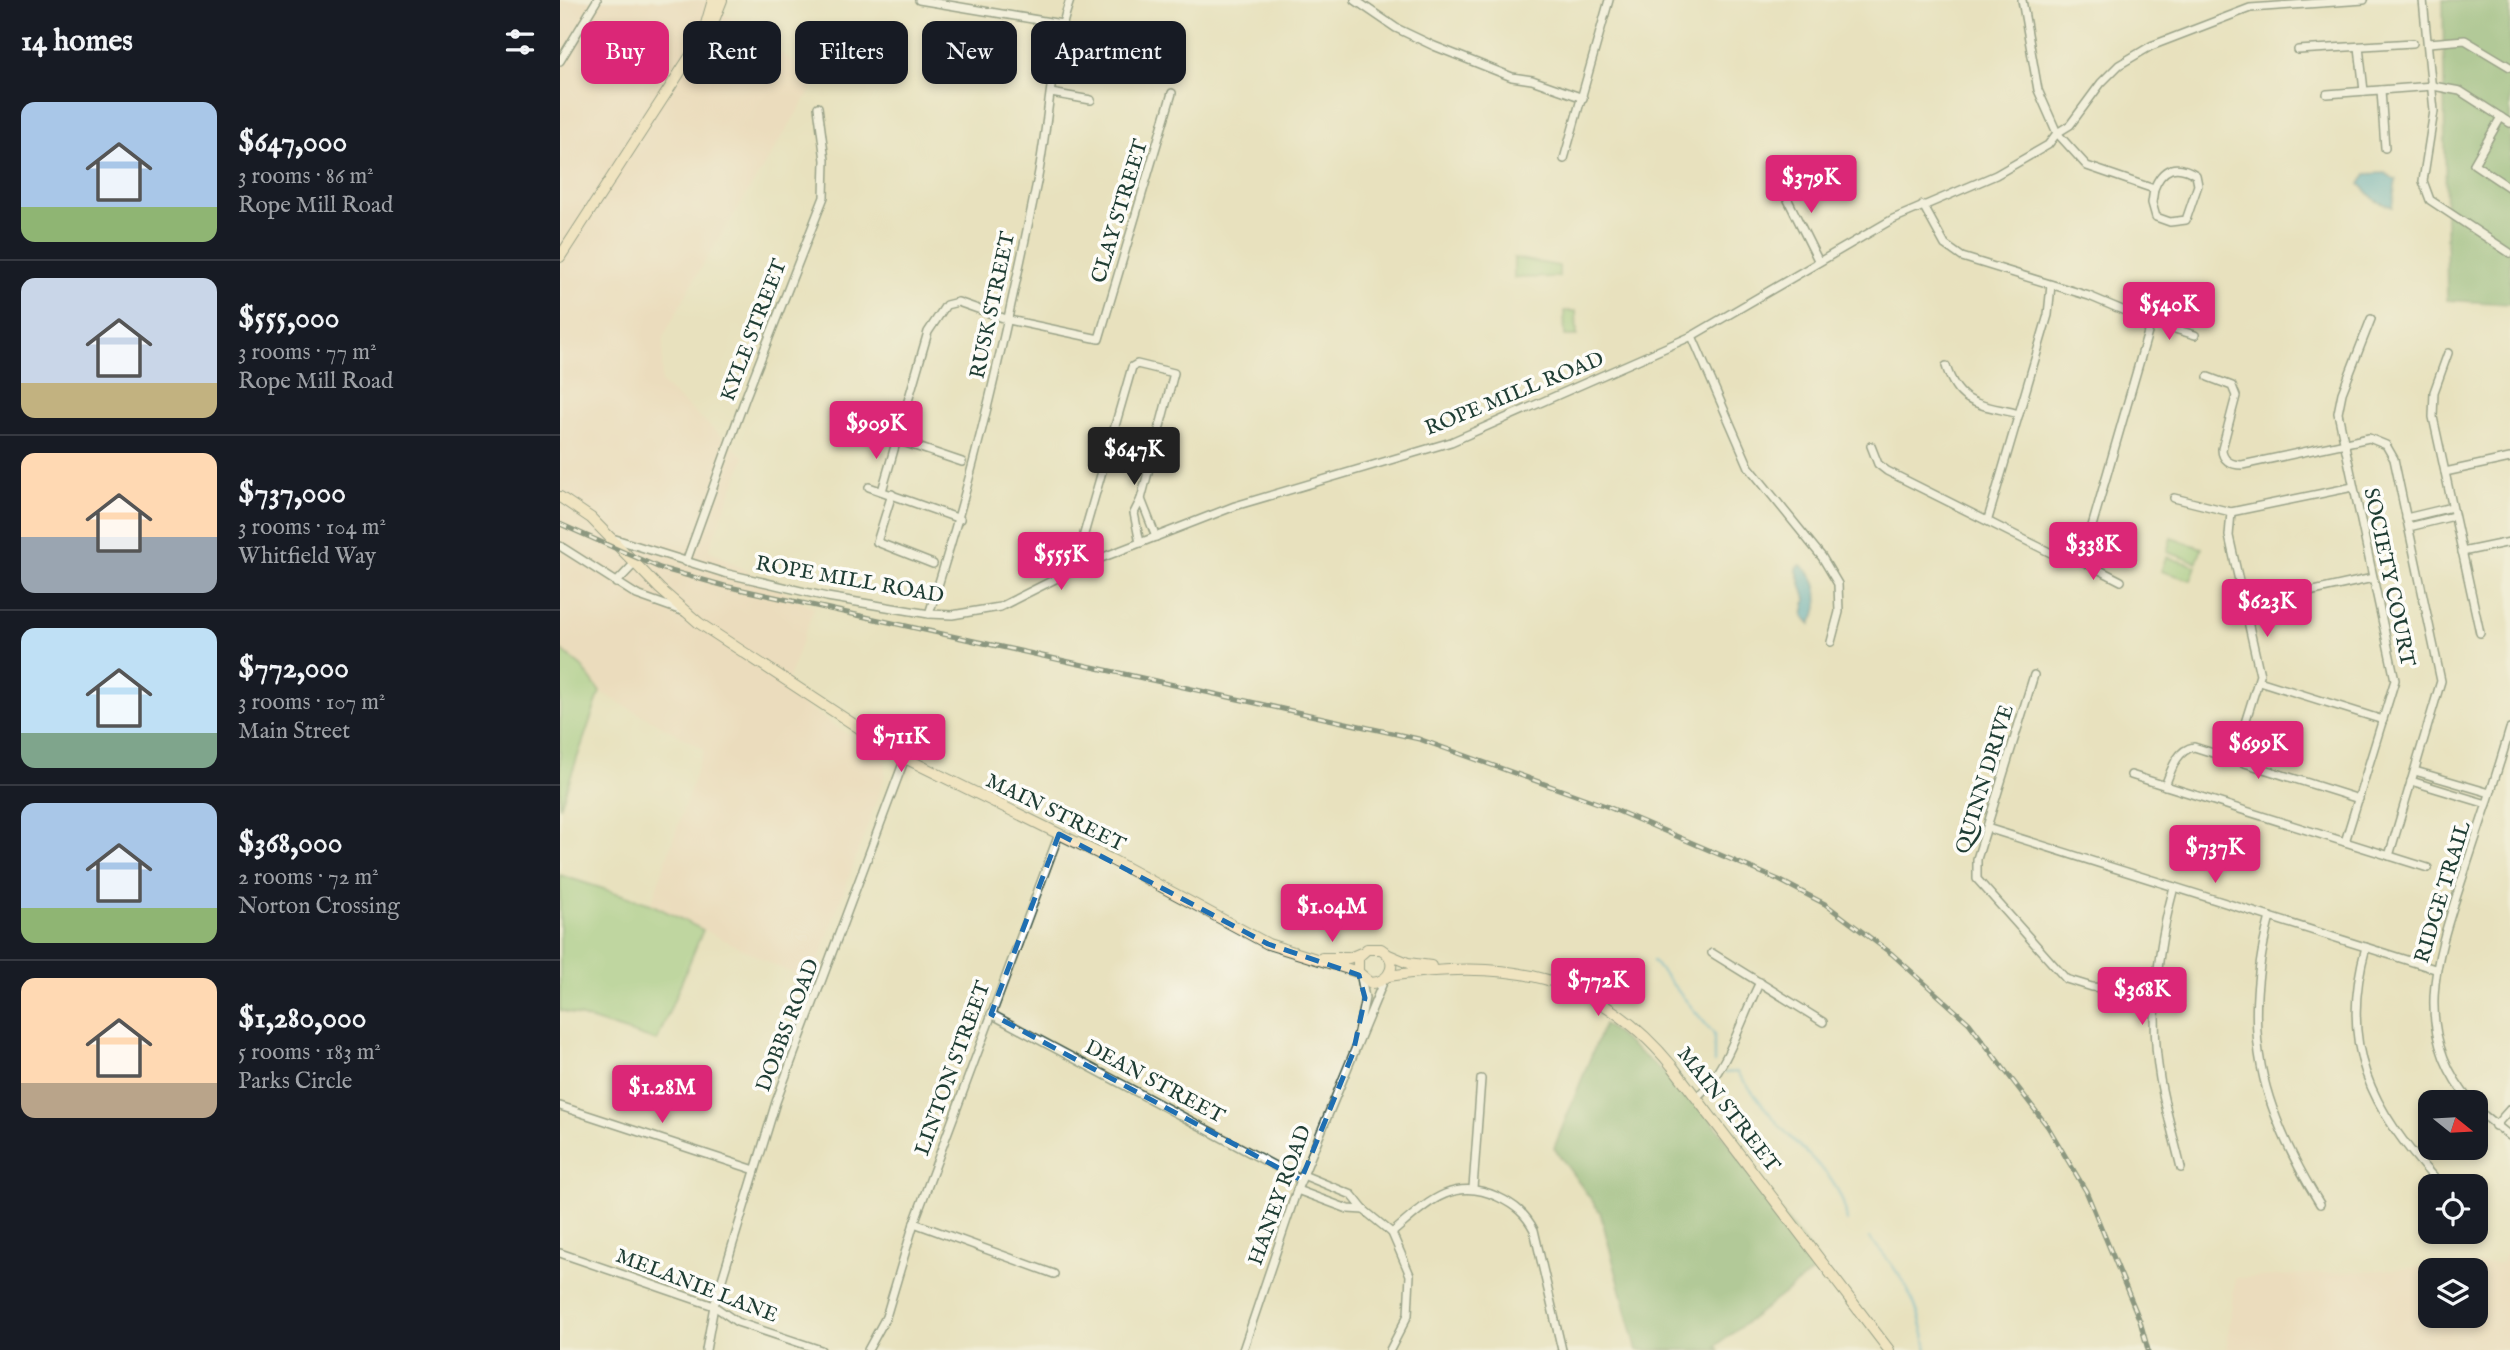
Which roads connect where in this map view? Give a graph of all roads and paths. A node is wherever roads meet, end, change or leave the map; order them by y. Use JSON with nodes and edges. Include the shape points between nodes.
{"nodes":[{"id":1,"x":597,"y":0,"type":"edge"},
{"id":2,"x":713,"y":0,"type":"edge"},
{"id":3,"x":722,"y":0,"type":"edge"},
{"id":4,"x":919,"y":0,"type":"edge"},
{"id":5,"x":1070,"y":0,"type":"edge"},
{"id":6,"x":1354,"y":0,"type":"edge"},
{"id":7,"x":2022,"y":0,"type":"edge"},
{"id":8,"x":2364,"y":0,"type":"edge"},
{"id":9,"x":2423,"y":0,"type":"edge"},
{"id":10,"x":1606,"y":2,"type":"edge"},
{"id":11,"x":2249,"y":4,"type":"edge"},
{"id":12,"x":707,"y":21,"type":"edge"},
{"id":13,"x":714,"y":21,"type":"edge"},
{"id":14,"x":1044,"y":21,"type":"edge"},
{"id":15,"x":1063,"y":21,"type":"edge"},
{"id":16,"x":2413,"y":43,"type":"dead end"},
{"id":17,"x":2429,"y":43,"type":"junction"},
{"id":18,"x":2359,"y":47,"type":"junction"},
{"id":19,"x":2298,"y":50,"type":"dead end"},
{"id":20,"x":560,"y":61,"type":"edge"},
{"id":21,"x":683,"y":67,"type":"edge"},
{"id":22,"x":2510,"y":67,"type":"edge"},
{"id":23,"x":1052,"y":84,"type":"edge"},
{"id":24,"x":2433,"y":86,"type":"junction"},
{"id":25,"x":2381,"y":90,"type":"junction"},
{"id":26,"x":2364,"y":91,"type":"junction"},
{"id":27,"x":1051,"y":93,"type":"junction"},
{"id":28,"x":1172,"y":93,"type":"dead end"},
{"id":29,"x":2327,"y":94,"type":"dead end"},
{"id":30,"x":1583,"y":99,"type":"junction"},
{"id":31,"x":1091,"y":100,"type":"dead end"},
{"id":32,"x":818,"y":107,"type":"dead end"},
{"id":33,"x":2501,"y":117,"type":"junction"},
{"id":34,"x":2510,"y":123,"type":"edge"},
{"id":35,"x":2057,"y":133,"type":"junction"},
{"id":36,"x":2385,"y":148,"type":"dead end"},
{"id":37,"x":1564,"y":159,"type":"dead end"},
{"id":38,"x":1779,"y":183,"type":"dead end"},
{"id":39,"x":2510,"y":188,"type":"edge"},
{"id":40,"x":2154,"y":189,"type":"junction"},
{"id":41,"x":1923,"y":205,"type":"junction"},
{"id":42,"x":2510,"y":253,"type":"edge"},
{"id":43,"x":560,"y":257,"type":"edge"},
{"id":44,"x":1818,"y":260,"type":"junction"},
{"id":45,"x":2051,"y":285,"type":"junction"},
{"id":46,"x":2371,"y":319,"type":"dead end"},
{"id":47,"x":1009,"y":320,"type":"junction"},
{"id":48,"x":2151,"y":322,"type":"junction"},
{"id":49,"x":2195,"y":335,"type":"dead end"},
{"id":50,"x":1692,"y":336,"type":"junction"},
{"id":51,"x":2448,"y":353,"type":"dead end"},
{"id":52,"x":1946,"y":366,"type":"dead end"},
{"id":53,"x":2208,"y":377,"type":"dead end"},
{"id":54,"x":2019,"y":414,"type":"junction"},
{"id":55,"x":897,"y":440,"type":"junction"},
{"id":56,"x":2343,"y":442,"type":"junction"},
{"id":57,"x":1871,"y":446,"type":"dead end"},
{"id":58,"x":2510,"y":458,"type":"edge"},
{"id":59,"x":962,"y":462,"type":"dead end"},
{"id":60,"x":2445,"y":472,"type":"junction"},
{"id":61,"x":869,"y":487,"type":"dead end"},
{"id":62,"x":2353,"y":487,"type":"junction"},
{"id":63,"x":882,"y":491,"type":"junction"},
{"id":64,"x":892,"y":494,"type":"junction"},
{"id":65,"x":560,"y":496,"type":"edge"},
{"id":66,"x":2174,"y":498,"type":"dead end"},
{"id":67,"x":1141,"y":499,"type":"junction"},
{"id":68,"x":2452,"y":507,"type":"junction"},
{"id":69,"x":2231,"y":512,"type":"junction"},
{"id":70,"x":2455,"y":516,"type":"junction"},
{"id":71,"x":2406,"y":518,"type":"junction"},
{"id":72,"x":960,"y":519,"type":"junction"},
{"id":73,"x":1988,"y":519,"type":"junction"},
{"id":74,"x":2409,"y":527,"type":"junction"},
{"id":75,"x":1156,"y":537,"type":"junction"},
{"id":76,"x":611,"y":538,"type":"junction"},
{"id":77,"x":2510,"y":542,"type":"edge"},
{"id":78,"x":1140,"y":543,"type":"junction"},
{"id":79,"x":560,"y":546,"type":"edge"},
{"id":80,"x":2462,"y":552,"type":"junction"},
{"id":81,"x":2078,"y":559,"type":"junction"},
{"id":82,"x":1094,"y":561,"type":"junction"},
{"id":83,"x":686,"y":562,"type":"junction"},
{"id":84,"x":635,"y":563,"type":"junction"},
{"id":85,"x":933,"y":564,"type":"dead end"},
{"id":86,"x":2373,"y":578,"type":"junction"},
{"id":87,"x":2121,"y":581,"type":"dead end"},
{"id":88,"x":616,"y":583,"type":"junction"},
{"id":89,"x":2245,"y":606,"type":"junction"},
{"id":90,"x":686,"y":612,"type":"junction"},
{"id":91,"x":929,"y":614,"type":"junction"},
{"id":92,"x":2480,"y":633,"type":"dead end"},
{"id":93,"x":1831,"y":642,"type":"dead end"},
{"id":94,"x":2034,"y":675,"type":"dead end"},
{"id":95,"x":2259,"y":681,"type":"junction"},
{"id":96,"x":2383,"y":720,"type":"junction"},
{"id":97,"x":2510,"y":729,"type":"edge"},
{"id":98,"x":905,"y":758,"type":"junction"},
{"id":99,"x":2234,"y":758,"type":"junction"},
{"id":100,"x":2415,"y":771,"type":"junction"},
{"id":101,"x":2131,"y":775,"type":"dead end"},
{"id":102,"x":2412,"y":781,"type":"junction"},
{"id":103,"x":2165,"y":786,"type":"junction"},
{"id":104,"x":2490,"y":793,"type":"junction"},
{"id":105,"x":2359,"y":799,"type":"junction"},
{"id":106,"x":2487,"y":804,"type":"junction"},
{"id":107,"x":1987,"y":828,"type":"junction"},
{"id":108,"x":1059,"y":834,"type":"junction"},
{"id":109,"x":2345,"y":842,"type":"junction"},
{"id":110,"x":2389,"y":856,"type":"junction"},
{"id":111,"x":2428,"y":868,"type":"dead end"},
{"id":112,"x":2174,"y":887,"type":"junction"},
{"id":113,"x":2270,"y":917,"type":"junction"},
{"id":114,"x":2366,"y":947,"type":"junction"},
{"id":115,"x":1364,"y":950,"type":"junction"},
{"id":116,"x":1712,"y":953,"type":"dead end"},
{"id":117,"x":1388,"y":955,"type":"junction"},
{"id":118,"x":1302,"y":956,"type":"junction"},
{"id":119,"x":1442,"y":968,"type":"junction"},
{"id":120,"x":2435,"y":969,"type":"junction"},
{"id":121,"x":1360,"y":975,"type":"junction"},
{"id":122,"x":1386,"y":978,"type":"junction"},
{"id":123,"x":1760,"y":982,"type":"junction"},
{"id":124,"x":2155,"y":992,"type":"junction"},
{"id":125,"x":991,"y":1014,"type":"junction"},
{"id":126,"x":1823,"y":1022,"type":"dead end"},
{"id":127,"x":1353,"y":1053,"type":"junction"},
{"id":128,"x":1480,"y":1079,"type":"dead end"},
{"id":129,"x":2461,"y":1090,"type":"edge"},
{"id":130,"x":1697,"y":1097,"type":"junction"},
{"id":131,"x":560,"y":1106,"type":"edge"},
{"id":132,"x":2510,"y":1109,"type":"edge"},
{"id":133,"x":2488,"y":1119,"type":"edge"},
{"id":134,"x":2495,"y":1126,"type":"junction"},
{"id":135,"x":2510,"y":1136,"type":"edge"},
{"id":136,"x":2181,"y":1168,"type":"dead end"},
{"id":137,"x":755,"y":1170,"type":"junction"},
{"id":138,"x":2431,"y":1174,"type":"edge"},
{"id":139,"x":1302,"y":1178,"type":"junction"},
{"id":140,"x":1473,"y":1188,"type":"junction"},
{"id":141,"x":1297,"y":1190,"type":"junction"},
{"id":142,"x":2320,"y":1204,"type":"dead end"},
{"id":143,"x":1364,"y":1210,"type":"junction"},
{"id":144,"x":914,"y":1223,"type":"junction"},
{"id":145,"x":1392,"y":1233,"type":"junction"},
{"id":146,"x":560,"y":1253,"type":"edge"},
{"id":147,"x":1054,"y":1274,"type":"dead end"},
{"id":148,"x":714,"y":1306,"type":"junction"},
{"id":149,"x":706,"y":1350,"type":"edge"},
{"id":150,"x":821,"y":1350,"type":"edge"},
{"id":151,"x":868,"y":1350,"type":"edge"},
{"id":152,"x":1242,"y":1350,"type":"edge"},
{"id":153,"x":1390,"y":1350,"type":"edge"},
{"id":154,"x":1562,"y":1350,"type":"edge"},
{"id":155,"x":1889,"y":1350,"type":"edge"}],
"edges":[{"from":1,"to":20,"type":"street"},
{"from":2,"to":12,"type":"main road"},
{"from":3,"to":13,"type":"main road"},
{"from":4,"to":14,"type":"street"},
{"from":5,"to":15,"type":"street","name":"RUSK STREET"},
{"from":6,"to":30,"type":"street","via":[[1434,46],[1512,78],[1532,80]]},
{"from":7,"to":35,"type":"street","via":[[2038,90]]},
{"from":8,"to":11,"type":"street","name":"ROPE MILL ROAD"},
{"from":9,"to":17,"type":"street"},
{"from":10,"to":30,"type":"street"},
{"from":11,"to":35,"type":"street","name":"ROPE MILL ROAD","via":[[2119,65],[2070,125]]},
{"from":16,"to":18,"type":"street"},
{"from":17,"to":22,"type":"street","via":[[2465,40]]},
{"from":17,"to":24,"type":"street"},
{"from":18,"to":19,"type":"street"},
{"from":18,"to":26,"type":"street"},
{"from":21,"to":43,"type":"main road"},
{"from":23,"to":27,"type":"street","name":"RUSK STREET"},
{"from":24,"to":25,"type":"street"},
{"from":24,"to":33,"type":"street","via":[[2460,91]]},
{"from":24,"to":42,"type":"street","via":[[2434,111],[2423,181],[2430,201]]},
{"from":25,"to":26,"type":"street"},
{"from":25,"to":36,"type":"street"},
{"from":26,"to":29,"type":"street"},
{"from":27,"to":31,"type":"street"},
{"from":27,"to":47,"type":"street","name":"RUSK STREET"},
{"from":28,"to":47,"type":"street","name":"CLAY STREET","via":[[1099,339]]},
{"from":30,"to":37,"type":"street"},
{"from":32,"to":83,"type":"street","name":"KYLE STREET","via":[[824,197]]},
{"from":33,"to":34,"type":"street"},
{"from":33,"to":39,"type":"street","via":[[2474,164]]},
{"from":35,"to":40,"type":"street","via":[[2087,166]]},
{"from":35,"to":41,"type":"street","name":"ROPE MILL ROAD","via":[[2048,145],[1996,175]]},
{"from":38,"to":44,"type":"street"},
{"from":40,"to":40,"type":"street","via":[[2156,217],[2170,222],[2186,220],[2198,185],[2196,175],[2183,167],[2172,168],[2160,175]]},
{"from":41,"to":44,"type":"street","name":"ROPE MILL ROAD"},
{"from":41,"to":45,"type":"street","via":[[1936,232],[1954,253]]},
{"from":44,"to":50,"type":"street","name":"ROPE MILL ROAD"},
{"from":45,"to":48,"type":"street"},
{"from":45,"to":54,"type":"street","via":[[2048,315]]},
{"from":46,"to":56,"type":"street","name":"SOCIETY COURT","via":[[2339,400]]},
{"from":47,"to":55,"type":"street","via":[[958,302],[946,305],[928,332]]},
{"from":47,"to":72,"type":"street","name":"RUSK STREET"},
{"from":48,"to":49,"type":"street"},
{"from":48,"to":81,"type":"street","via":[[2088,540]]},
{"from":50,"to":75,"type":"street","name":"ROPE MILL ROAD","via":[[1451,442],[1235,506]]},
{"from":50,"to":93,"type":"street","via":[[1749,467],[1822,557],[1838,584],[1839,612]]},
{"from":51,"to":60,"type":"street","via":[[2432,406]]},
{"from":52,"to":54,"type":"street","via":[[1962,397]]},
{"from":53,"to":56,"type":"street","via":[[2229,383],[2236,396],[2222,449],[2229,462],[2242,465]]},
{"from":54,"to":73,"type":"street"},
{"from":55,"to":59,"type":"street"},
{"from":55,"to":63,"type":"street"},
{"from":56,"to":62,"type":"street","name":"SOCIETY COURT"},
{"from":56,"to":71,"type":"street","via":[[2376,439],[2390,450]]},
{"from":57,"to":73,"type":"street","via":[[1878,464],[1887,471]]},
{"from":58,"to":60,"type":"street"},
{"from":60,"to":68,"type":"street"},
{"from":61,"to":63,"type":"street"},
{"from":62,"to":69,"type":"street"},
{"from":62,"to":86,"type":"street","name":"SOCIETY COURT"},
{"from":63,"to":64,"type":"street"},
{"from":64,"to":72,"type":"street"},
{"from":64,"to":85,"type":"street","via":[[877,542]]},
{"from":65,"to":76,"type":"main road","name":"MAIN STREET"},
{"from":66,"to":69,"type":"street"},
{"from":67,"to":75,"type":"street"},
{"from":67,"to":78,"type":"street","via":[[1135,513]]},
{"from":67,"to":82,"type":"street","via":[[1174,373],[1137,364],[1132,367],[1084,534]]},
{"from":68,"to":70,"type":"street"},
{"from":68,"to":71,"type":"street"},
{"from":69,"to":89,"type":"street","via":[[2229,536]]},
{"from":70,"to":74,"type":"street"},
{"from":70,"to":80,"type":"street"},
{"from":71,"to":74,"type":"street"},
{"from":72,"to":91,"type":"street","name":"RUSK STREET"},
{"from":73,"to":81,"type":"street","via":[[2065,559]]},
{"from":74,"to":100,"type":"street","via":[[2441,681]]},
{"from":75,"to":78,"type":"street","name":"ROPE MILL ROAD"},
{"from":76,"to":83,"type":"street","name":"ROPE MILL ROAD"},
{"from":76,"to":84,"type":"main road","name":"MAIN STREET"},
{"from":77,"to":80,"type":"street"},
{"from":78,"to":82,"type":"street","name":"ROPE MILL ROAD"},
{"from":79,"to":88,"type":"street"},
{"from":80,"to":92,"type":"street"},
{"from":81,"to":87,"type":"street"},
{"from":82,"to":91,"type":"street","name":"ROPE MILL ROAD","via":[[1000,607]]},
{"from":83,"to":91,"type":"street","name":"ROPE MILL ROAD","via":[[827,597]]},
{"from":84,"to":88,"type":"street"},
{"from":84,"to":90,"type":"main road","name":"MAIN STREET"},
{"from":86,"to":89,"type":"street"},
{"from":86,"to":96,"type":"street","name":"SOCIETY COURT","via":[[2395,680]]},
{"from":88,"to":90,"type":"street"},
{"from":89,"to":95,"type":"street"},
{"from":90,"to":98,"type":"main road","name":"MAIN STREET"},
{"from":94,"to":107,"type":"street","name":"QUINN DRIVE"},
{"from":95,"to":96,"type":"street"},
{"from":95,"to":99,"type":"street"},
{"from":96,"to":105,"type":"street","name":"SOCIETY COURT"},
{"from":97,"to":104,"type":"street","name":"RIDGE TRAIL"},
{"from":98,"to":108,"type":"main road","name":"MAIN STREET"},
{"from":98,"to":137,"type":"street","name":"DOBBS ROAD"},
{"from":99,"to":103,"type":"street","via":[[2188,747]]},
{"from":99,"to":105,"type":"street"},
{"from":100,"to":102,"type":"street"},
{"from":100,"to":104,"type":"street"},
{"from":101,"to":103,"type":"street"},
{"from":102,"to":106,"type":"street"},
{"from":102,"to":110,"type":"street"},
{"from":103,"to":109,"type":"street"},
{"from":104,"to":106,"type":"street","name":"RIDGE TRAIL"},
{"from":105,"to":109,"type":"street","name":"SOCIETY COURT"},
{"from":106,"to":120,"type":"street","name":"RIDGE TRAIL"},
{"from":107,"to":112,"type":"street"},
{"from":107,"to":124,"type":"street","name":"QUINN DRIVE","via":[[1977,859],[1977,879],[2059,973],[2082,985]]},
{"from":108,"to":118,"type":"main road","name":"MAIN STREET","via":[[1242,932]]},
{"from":108,"to":125,"type":"street","name":"LINTON STREET"},
{"from":109,"to":110,"type":"street"},
{"from":110,"to":111,"type":"street"},
{"from":112,"to":113,"type":"street"},
{"from":112,"to":124,"type":"street","via":[[2164,921]]},
{"from":113,"to":114,"type":"street"},
{"from":113,"to":142,"type":"street","via":[[2256,995],[2263,1075],[2282,1136]]},
{"from":114,"to":120,"type":"street"},
{"from":114,"to":138,"type":"street","via":[[2356,1009],[2359,1050],[2390,1126]]},
{"from":115,"to":117,"type":"main road","name":"MAIN STREET","via":[[1377,948]]},
{"from":115,"to":118,"type":"main road","name":"MAIN STREET","via":[[1340,959]]},
{"from":115,"to":121,"type":"main road","via":[[1357,961]]},
{"from":116,"to":123,"type":"street"},
{"from":117,"to":119,"type":"main road","name":"MAIN STREET"},
{"from":117,"to":122,"type":"main road","via":[[1392,965]]},
{"from":118,"to":121,"type":"main road","name":"MAIN STREET"},
{"from":119,"to":122,"type":"main road","name":"MAIN STREET"},
{"from":119,"to":130,"type":"main road","name":"MAIN STREET","via":[[1518,972],[1588,994],[1646,1036]]},
{"from":120,"to":129,"type":"street","name":"RIDGE TRAIL","via":[[2434,1009],[2442,1052]]},
{"from":121,"to":122,"type":"main road","name":"MAIN STREET","via":[[1374,983]]},
{"from":121,"to":127,"type":"street","name":"HANEY ROAD","via":[[1365,998]]},
{"from":122,"to":127,"type":"street","name":"HANEY ROAD"},
{"from":123,"to":126,"type":"street"},
{"from":123,"to":130,"type":"street","via":[[1708,1088]]},
{"from":124,"to":136,"type":"street","via":[[2160,1079]]},
{"from":125,"to":139,"type":"street","name":"DEAN STREET"},
{"from":125,"to":144,"type":"street","name":"LINTON STREET"},
{"from":127,"to":139,"type":"street","name":"HANEY ROAD"},
{"from":128,"to":140,"type":"street"},
{"from":130,"to":155,"type":"main road","name":"MAIN STREET"},
{"from":131,"to":137,"type":"street"},
{"from":132,"to":134,"type":"street"},
{"from":133,"to":134,"type":"street"},
{"from":134,"to":135,"type":"street"},
{"from":137,"to":148,"type":"street","name":"DOBBS ROAD"},
{"from":139,"to":141,"type":"street","name":"HANEY ROAD"},
{"from":139,"to":143,"type":"street","name":"DEAN STREET","via":[[1352,1195]]},
{"from":140,"to":145,"type":"street","via":[[1450,1191],[1429,1201]]},
{"from":140,"to":154,"type":"street","via":[[1513,1205],[1528,1218]]},
{"from":141,"to":143,"type":"street","via":[[1348,1209]]},
{"from":141,"to":152,"type":"street","name":"HANEY ROAD"},
{"from":143,"to":145,"type":"street","name":"DEAN STREET"},
{"from":144,"to":147,"type":"street"},
{"from":144,"to":151,"type":"street","name":"LINTON STREET","via":[[886,1317]]},
{"from":145,"to":153,"type":"street","via":[[1410,1275],[1408,1315]]},
{"from":146,"to":148,"type":"street","name":"MELANIE LANE"},
{"from":148,"to":149,"type":"street","name":"DOBBS ROAD"},
{"from":148,"to":150,"type":"street","name":"MELANIE LANE","via":[[737,1322]]}]}
